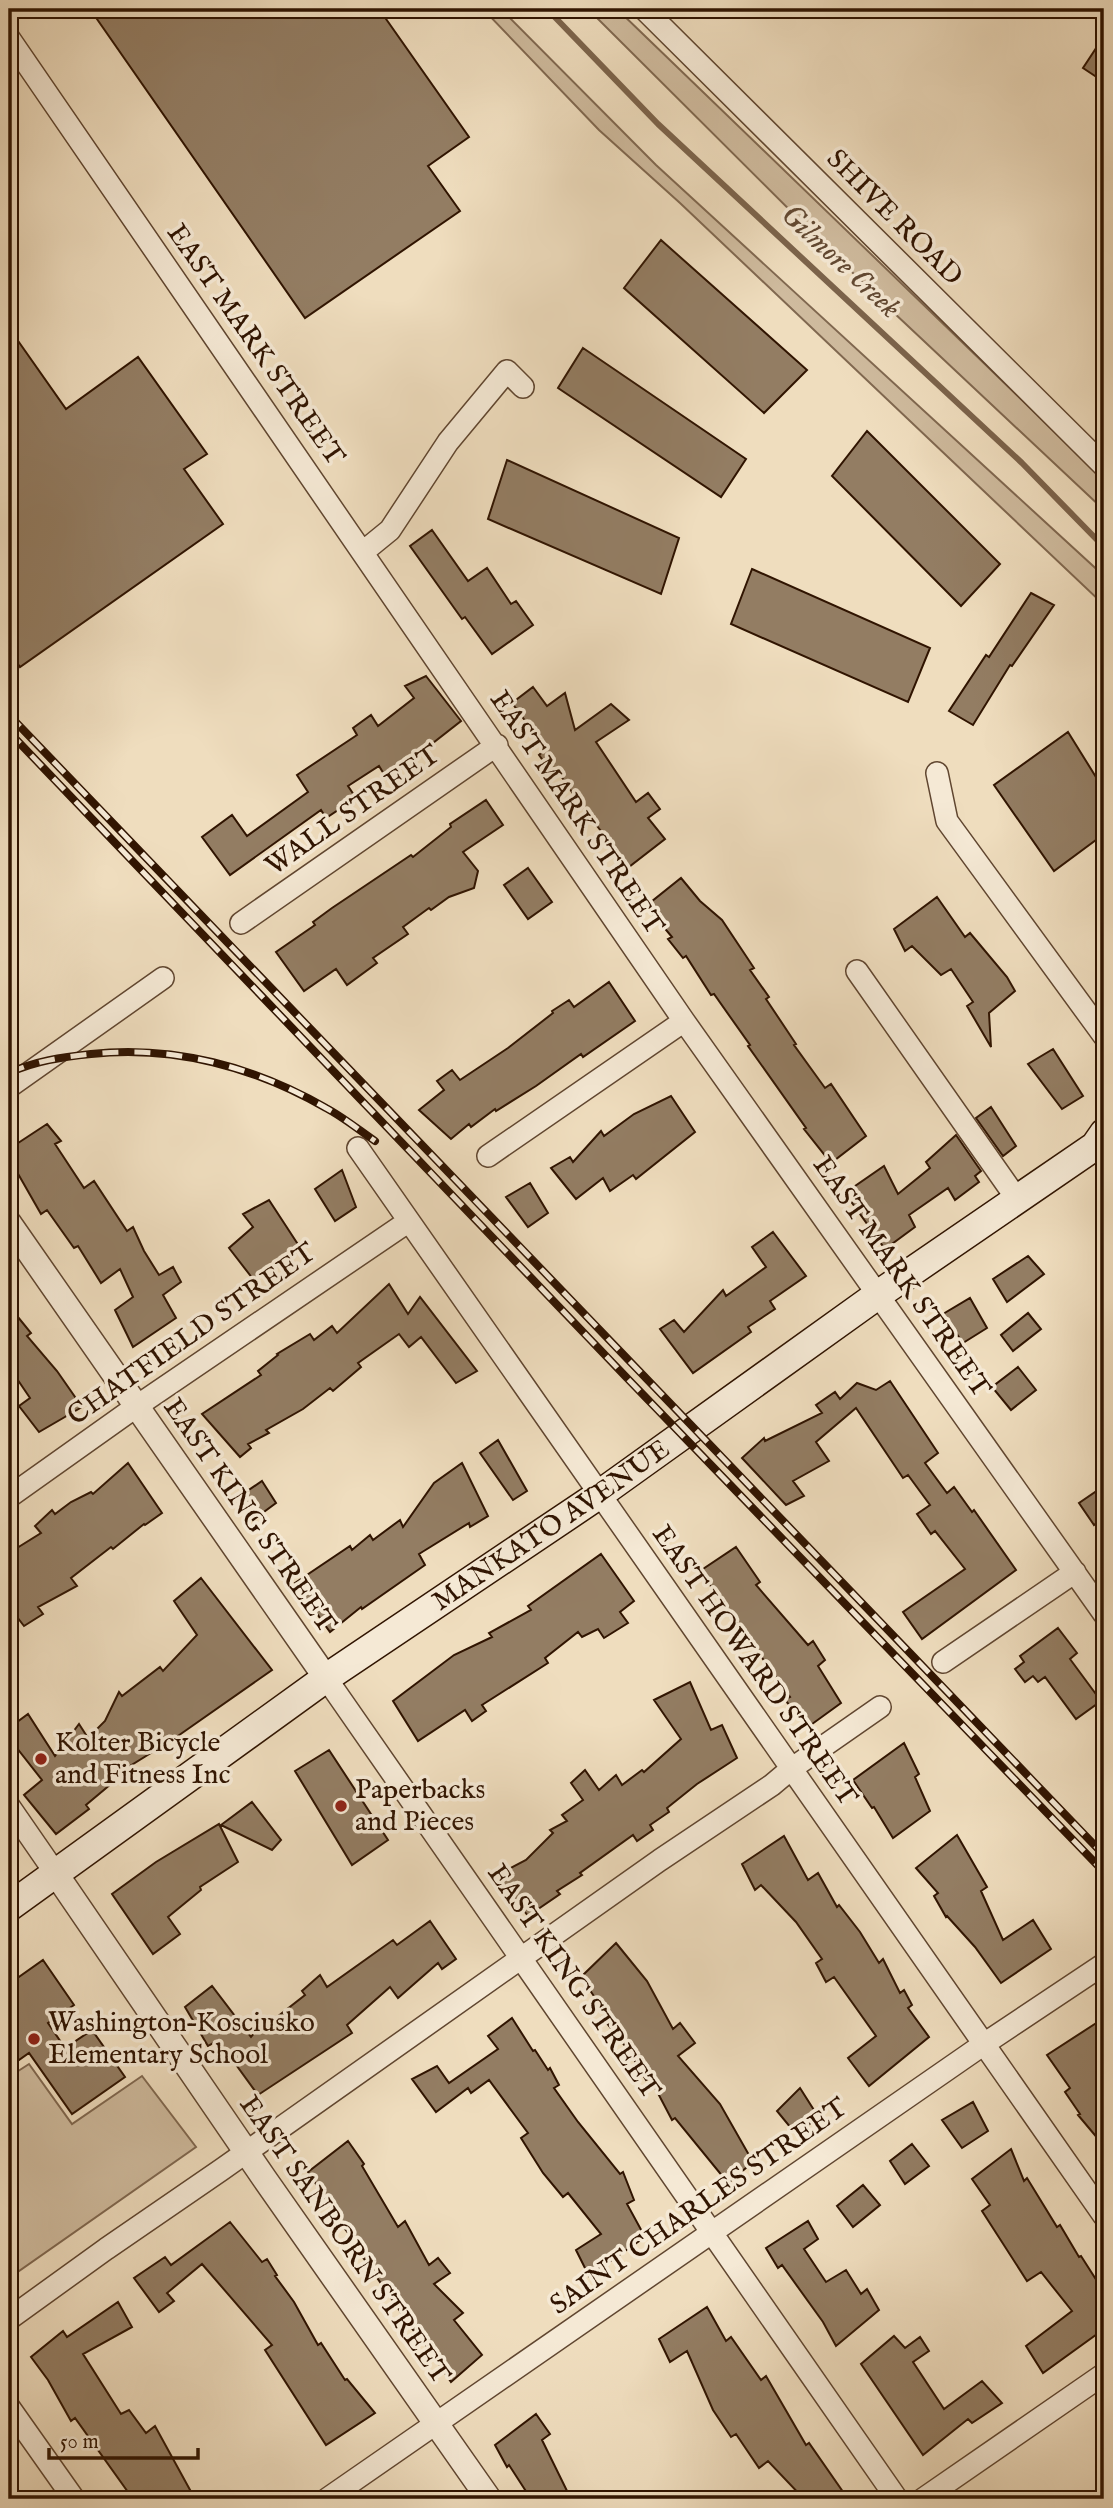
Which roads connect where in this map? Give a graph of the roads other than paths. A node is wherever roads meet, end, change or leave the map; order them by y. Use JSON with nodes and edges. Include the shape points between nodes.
{"nodes":[{"id":1,"x":644,"y":9,"type":"edge"},
{"id":2,"x":9,"y":38,"type":"edge"},
{"id":3,"x":523,"y":387,"type":"dead end"},
{"id":4,"x":1104,"y":466,"type":"edge"},
{"id":5,"x":363,"y":552,"type":"junction"},
{"id":6,"x":497,"y":745,"type":"junction"},
{"id":7,"x":937,"y":773,"type":"dead end"},
{"id":8,"x":241,"y":923,"type":"dead end"},
{"id":9,"x":857,"y":971,"type":"dead end"},
{"id":10,"x":163,"y":978,"type":"dead end"},
{"id":11,"x":684,"y":1021,"type":"junction"},
{"id":12,"x":1104,"y":1036,"type":"edge"},
{"id":13,"x":9,"y":1087,"type":"edge"},
{"id":14,"x":1101,"y":1141,"type":"edge"},
{"id":15,"x":358,"y":1149,"type":"dead end"},
{"id":16,"x":488,"y":1156,"type":"dead end"},
{"id":17,"x":1017,"y":1199,"type":"junction"},
{"id":18,"x":409,"y":1221,"type":"junction"},
{"id":19,"x":9,"y":1223,"type":"edge"},
{"id":20,"x":879,"y":1294,"type":"junction"},
{"id":21,"x":137,"y":1406,"type":"junction"},
{"id":22,"x":600,"y":1494,"type":"junction"},
{"id":23,"x":9,"y":1497,"type":"edge"},
{"id":24,"x":1075,"y":1573,"type":"junction"},
{"id":25,"x":1104,"y":1614,"type":"edge"},
{"id":26,"x":943,"y":1662,"type":"dead end"},
{"id":27,"x":326,"y":1678,"type":"junction"},
{"id":28,"x":880,"y":1707,"type":"dead end"},
{"id":29,"x":791,"y":1769,"type":"junction"},
{"id":30,"x":9,"y":1806,"type":"edge"},
{"id":31,"x":56,"y":1874,"type":"junction"},
{"id":32,"x":9,"y":1907,"type":"edge"},
{"id":33,"x":520,"y":1958,"type":"junction"},
{"id":34,"x":1104,"y":1964,"type":"edge"},
{"id":35,"x":984,"y":2044,"type":"junction"},
{"id":36,"x":247,"y":2151,"type":"junction"},
{"id":37,"x":1104,"y":2216,"type":"edge"},
{"id":38,"x":712,"y":2233,"type":"junction"},
{"id":39,"x":9,"y":2319,"type":"edge"},
{"id":40,"x":1104,"y":2374,"type":"edge"},
{"id":41,"x":9,"y":2407,"type":"edge"},
{"id":42,"x":435,"y":2423,"type":"junction"},
{"id":43,"x":74,"y":2499,"type":"edge"},
{"id":44,"x":327,"y":2499,"type":"edge"},
{"id":45,"x":489,"y":2499,"type":"edge"},
{"id":46,"x":897,"y":2499,"type":"edge"},
{"id":47,"x":923,"y":2499,"type":"edge"}],
"edges":[{"from":1,"to":4,"type":"street","name":"SHIVE ROAD"},
{"from":2,"to":5,"type":"street","name":"EAST MARK STREET"},
{"from":3,"to":5,"type":"street","via":[[507,371],[449,442],[390,530]]},
{"from":5,"to":6,"type":"street","name":"EAST MARK STREET"},
{"from":6,"to":8,"type":"street","name":"WALL STREET"},
{"from":6,"to":11,"type":"street","name":"EAST MARK STREET"},
{"from":7,"to":12,"type":"street","via":[[947,821]]},
{"from":9,"to":17,"type":"street"},
{"from":10,"to":13,"type":"street"},
{"from":11,"to":16,"type":"street"},
{"from":11,"to":20,"type":"street","name":"EAST MARK STREET"},
{"from":14,"to":17,"type":"main road","name":"MANKATO AVENUE"},
{"from":15,"to":18,"type":"street","name":"EAST HOWARD STREET"},
{"from":17,"to":20,"type":"main road","name":"MANKATO AVENUE"},
{"from":18,"to":21,"type":"street","name":"CHATFIELD STREET"},
{"from":18,"to":22,"type":"street","name":"EAST HOWARD STREET"},
{"from":19,"to":21,"type":"street","name":"EAST KING STREET"},
{"from":20,"to":22,"type":"main road","name":"MANKATO AVENUE"},
{"from":20,"to":24,"type":"street","name":"EAST MARK STREET"},
{"from":21,"to":23,"type":"street","name":"CHATFIELD STREET"},
{"from":21,"to":27,"type":"street","name":"EAST KING STREET"},
{"from":22,"to":27,"type":"main road","name":"MANKATO AVENUE"},
{"from":22,"to":29,"type":"street","name":"EAST HOWARD STREET"},
{"from":24,"to":25,"type":"street","name":"EAST MARK STREET"},
{"from":24,"to":26,"type":"street"},
{"from":27,"to":31,"type":"main road","name":"MANKATO AVENUE"},
{"from":27,"to":33,"type":"street","name":"EAST KING STREET"},
{"from":28,"to":29,"type":"street"},
{"from":29,"to":33,"type":"street"},
{"from":29,"to":35,"type":"street","name":"EAST HOWARD STREET"},
{"from":30,"to":31,"type":"street","name":"EAST SANBORN STREET"},
{"from":31,"to":32,"type":"main road","name":"MANKATO AVENUE"},
{"from":31,"to":36,"type":"street","name":"EAST SANBORN STREET"},
{"from":33,"to":36,"type":"street"},
{"from":33,"to":38,"type":"street","name":"EAST KING STREET"},
{"from":34,"to":35,"type":"street","name":"SAINT CHARLES STREET"},
{"from":35,"to":37,"type":"street","name":"EAST HOWARD STREET"},
{"from":35,"to":38,"type":"street","name":"SAINT CHARLES STREET"},
{"from":36,"to":39,"type":"street"},
{"from":36,"to":42,"type":"street","name":"EAST SANBORN STREET"},
{"from":38,"to":42,"type":"street","name":"SAINT CHARLES STREET"},
{"from":38,"to":46,"type":"street","name":"EAST KING STREET"},
{"from":40,"to":47,"type":"street"},
{"from":41,"to":43,"type":"street"},
{"from":42,"to":44,"type":"street","name":"SAINT CHARLES STREET"},
{"from":42,"to":45,"type":"street","name":"EAST SANBORN STREET"}]}
